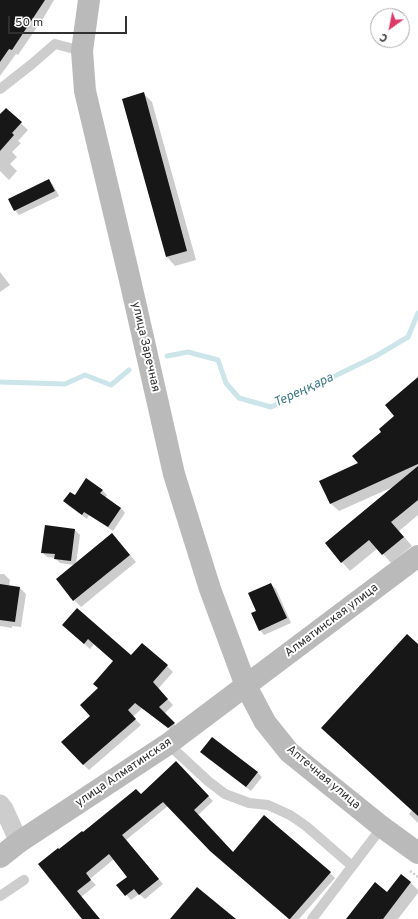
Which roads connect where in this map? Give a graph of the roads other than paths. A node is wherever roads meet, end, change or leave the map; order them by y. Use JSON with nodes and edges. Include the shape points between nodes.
{"nodes":[{"id":1,"x":89,"y":0,"type":"edge"},
{"id":2,"x":82,"y":51,"type":"junction"},
{"id":3,"x":0,"y":89,"type":"edge"},
{"id":4,"x":418,"y":556,"type":"edge"},
{"id":5,"x":246,"y":686,"type":"junction"},
{"id":6,"x":168,"y":744,"type":"junction"},
{"id":7,"x":0,"y":804,"type":"edge"},
{"id":8,"x":382,"y":827,"type":"junction"},
{"id":9,"x":19,"y":842,"type":"junction"},
{"id":10,"x":418,"y":853,"type":"edge"},
{"id":11,"x":0,"y":857,"type":"edge"},
{"id":12,"x":352,"y":866,"type":"junction"},
{"id":13,"x":24,"y":880,"type":"dead end"},
{"id":14,"x":0,"y":896,"type":"edge"},
{"id":15,"x":312,"y":919,"type":"edge"}],
"edges":[{"from":1,"to":2,"type":"street","name":"улица Заречная"},
{"from":2,"to":3,"type":"lane","via":[[55,44]]},
{"from":2,"to":5,"type":"street","name":"улица Заречная","via":[[84,91],[174,474],[210,589]]},
{"from":4,"to":5,"type":"street","name":"Алматинская улица"},
{"from":5,"to":6,"type":"street","name":"улица Алматинская"},
{"from":5,"to":8,"type":"street","name":"Аптечная улица","via":[[265,722],[289,752]]},
{"from":6,"to":9,"type":"street","name":"улица Алматинская"},
{"from":6,"to":12,"type":"lane","via":[[225,794],[249,803],[268,805],[290,815]]},
{"from":7,"to":9,"type":"street"},
{"from":8,"to":10,"type":"street","name":"Аптечная улица"},
{"from":8,"to":12,"type":"lane"},
{"from":9,"to":11,"type":"street","name":"улица Алматинская"},
{"from":12,"to":15,"type":"lane"},
{"from":13,"to":14,"type":"lane"}]}
